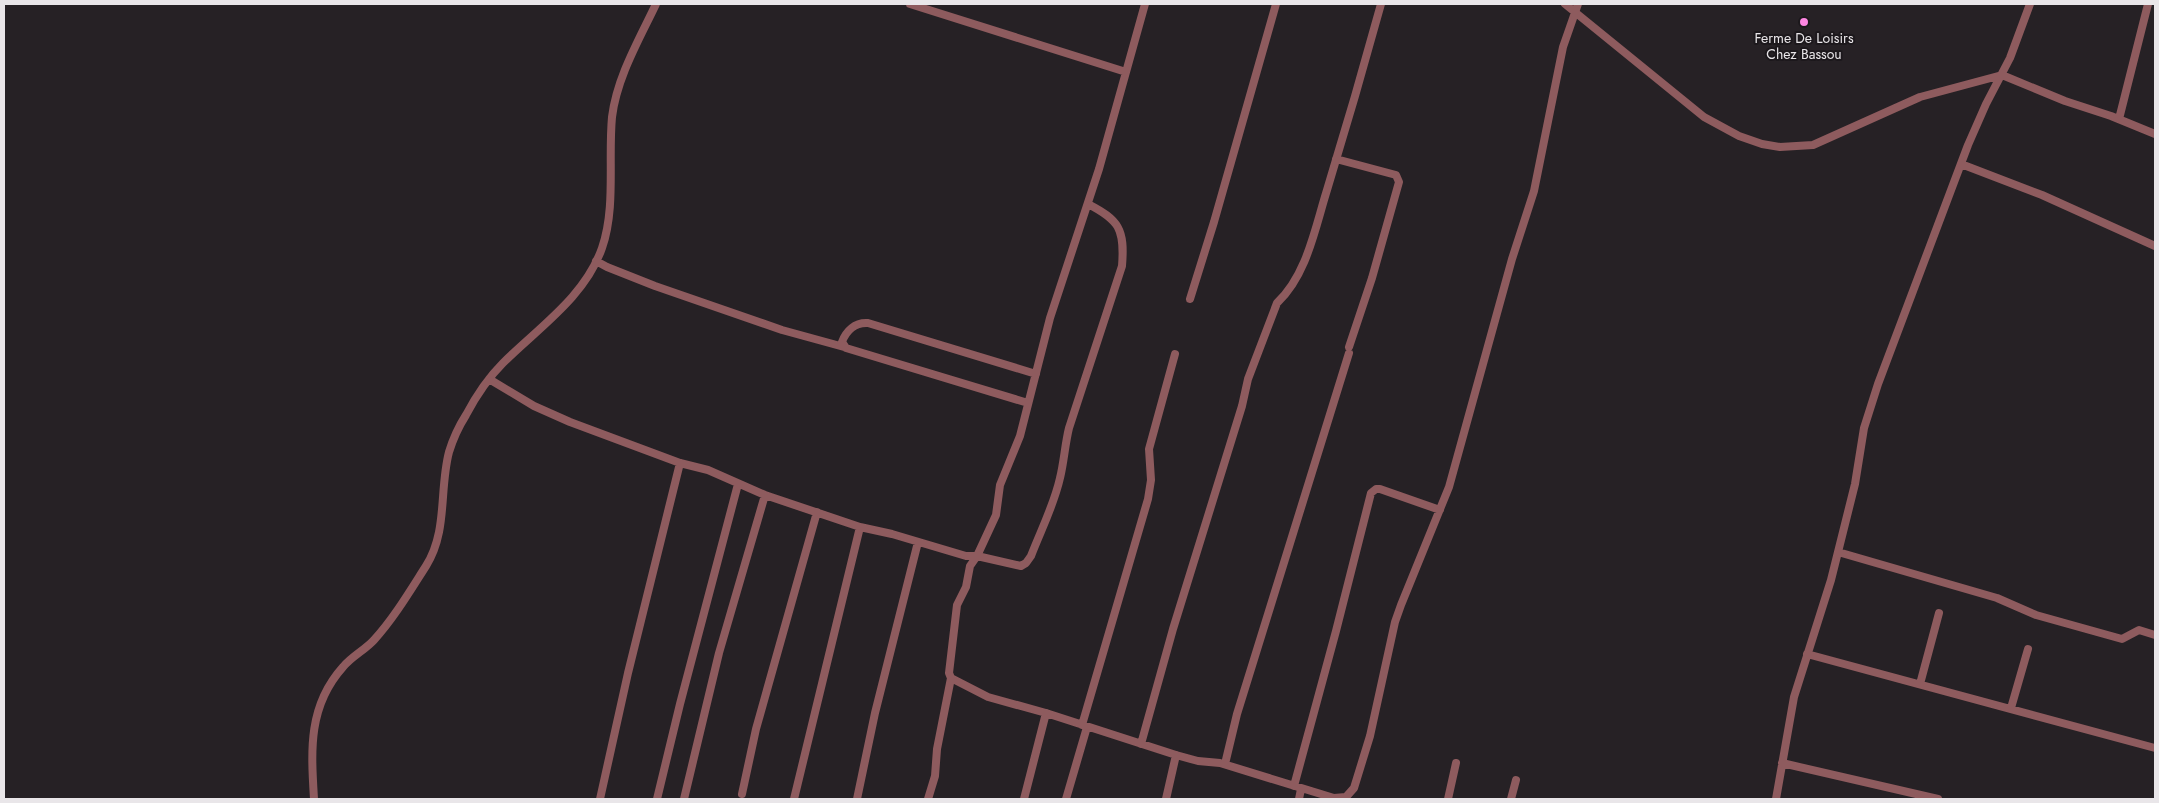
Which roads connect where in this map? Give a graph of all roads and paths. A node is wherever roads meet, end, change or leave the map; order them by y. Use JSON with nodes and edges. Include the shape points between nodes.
{"nodes":[{"id":1,"x":656,"y":4,"type":"edge"},
{"id":2,"x":910,"y":4,"type":"edge"},
{"id":3,"x":1145,"y":4,"type":"edge"},
{"id":4,"x":1276,"y":4,"type":"edge"},
{"id":5,"x":1381,"y":4,"type":"edge"},
{"id":6,"x":1565,"y":4,"type":"edge"},
{"id":7,"x":1578,"y":4,"type":"edge"},
{"id":8,"x":2030,"y":4,"type":"edge"},
{"id":9,"x":2148,"y":4,"type":"edge"},
{"id":10,"x":1575,"y":13,"type":"junction"},
{"id":11,"x":1126,"y":72,"type":"junction"},
{"id":12,"x":2002,"y":75,"type":"junction"},
{"id":13,"x":2119,"y":119,"type":"junction"},
{"id":14,"x":2155,"y":134,"type":"edge"},
{"id":15,"x":1336,"y":158,"type":"junction"},
{"id":16,"x":1961,"y":164,"type":"junction"},
{"id":17,"x":1088,"y":204,"type":"junction"},
{"id":18,"x":2155,"y":246,"type":"edge"},
{"id":19,"x":596,"y":261,"type":"junction"},
{"id":20,"x":1190,"y":299,"type":"dead end"},
{"id":21,"x":844,"y":347,"type":"junction"},
{"id":22,"x":1175,"y":354,"type":"dead end"},
{"id":23,"x":1036,"y":374,"type":"junction"},
{"id":24,"x":489,"y":379,"type":"junction"},
{"id":25,"x":1028,"y":403,"type":"junction"},
{"id":26,"x":680,"y":463,"type":"junction"},
{"id":27,"x":738,"y":484,"type":"junction"},
{"id":28,"x":765,"y":495,"type":"junction"},
{"id":29,"x":1440,"y":510,"type":"junction"},
{"id":30,"x":817,"y":512,"type":"junction"},
{"id":31,"x":860,"y":527,"type":"junction"},
{"id":32,"x":918,"y":542,"type":"junction"},
{"id":33,"x":1838,"y":552,"type":"junction"},
{"id":34,"x":977,"y":556,"type":"junction"},
{"id":35,"x":1939,"y":612,"type":"dead end"},
{"id":36,"x":2155,"y":636,"type":"edge"},
{"id":37,"x":2028,"y":649,"type":"dead end"},
{"id":38,"x":1807,"y":654,"type":"junction"},
{"id":39,"x":951,"y":678,"type":"junction"},
{"id":40,"x":1920,"y":684,"type":"junction"},
{"id":41,"x":2011,"y":708,"type":"junction"},
{"id":42,"x":1046,"y":713,"type":"junction"},
{"id":43,"x":1085,"y":726,"type":"junction"},
{"id":44,"x":1141,"y":744,"type":"junction"},
{"id":45,"x":2155,"y":748,"type":"edge"},
{"id":46,"x":1176,"y":756,"type":"junction"},
{"id":47,"x":1782,"y":762,"type":"junction"},
{"id":48,"x":1456,"y":763,"type":"dead end"},
{"id":49,"x":1224,"y":764,"type":"junction"},
{"id":50,"x":1516,"y":780,"type":"dead end"},
{"id":51,"x":1297,"y":787,"type":"junction"},
{"id":52,"x":742,"y":794,"type":"dead end"},
{"id":53,"x":314,"y":799,"type":"edge"},
{"id":54,"x":600,"y":799,"type":"edge"},
{"id":55,"x":657,"y":799,"type":"edge"},
{"id":56,"x":684,"y":799,"type":"edge"},
{"id":57,"x":794,"y":799,"type":"edge"},
{"id":58,"x":857,"y":799,"type":"edge"},
{"id":59,"x":928,"y":799,"type":"edge"},
{"id":60,"x":1024,"y":799,"type":"edge"},
{"id":61,"x":1066,"y":799,"type":"edge"},
{"id":62,"x":1166,"y":799,"type":"edge"},
{"id":63,"x":1299,"y":799,"type":"edge"},
{"id":64,"x":1334,"y":799,"type":"edge"},
{"id":65,"x":1448,"y":799,"type":"edge"},
{"id":66,"x":1511,"y":799,"type":"edge"},
{"id":67,"x":1776,"y":799,"type":"edge"},
{"id":68,"x":1938,"y":799,"type":"edge"}],
"edges":[{"from":1,"to":19,"type":"street","via":[[616,99],[610,147],[609,222]]},
{"from":2,"to":11,"type":"street"},
{"from":3,"to":11,"type":"street"},
{"from":4,"to":20,"type":"street"},
{"from":5,"to":15,"type":"street"},
{"from":6,"to":10,"type":"street"},
{"from":7,"to":10,"type":"street"},
{"from":8,"to":12,"type":"street"},
{"from":9,"to":13,"type":"street"},
{"from":10,"to":12,"type":"street","via":[[1704,117],[1739,136],[1780,147],[1813,145],[1920,97]]},
{"from":10,"to":29,"type":"street","via":[[1563,47],[1532,200]]},
{"from":11,"to":17,"type":"street"},
{"from":12,"to":13,"type":"street","via":[[2072,104]]},
{"from":12,"to":16,"type":"street","via":[[1976,125]]},
{"from":13,"to":14,"type":"street"},
{"from":15,"to":44,"type":"street","via":[[1307,253],[1286,295],[1276,303],[1248,379]]},
{"from":15,"to":49,"type":"street","via":[[1396,175],[1399,182]]},
{"from":16,"to":18,"type":"street","via":[[2042,195]]},
{"from":16,"to":33,"type":"street","via":[[1864,428],[1855,484]]},
{"from":17,"to":23,"type":"street","via":[[1050,318]]},
{"from":17,"to":34,"type":"street","via":[[1112,218],[1119,230],[1122,266],[1069,428],[1054,500],[1026,564],[1014,566]]},
{"from":19,"to":21,"type":"street","via":[[656,286],[782,330]]},
{"from":19,"to":24,"type":"street","via":[[564,306]]},
{"from":21,"to":23,"type":"street","via":[[842,342],[847,332],[864,322]]},
{"from":21,"to":25,"type":"street"},
{"from":22,"to":43,"type":"street","via":[[1149,449],[1151,480],[1148,499]]},
{"from":23,"to":25,"type":"street"},
{"from":24,"to":26,"type":"street","via":[[563,419]]},
{"from":24,"to":53,"type":"street","via":[[460,425],[449,451],[441,525],[434,552],[386,626],[344,666],[316,715],[312,736]]},
{"from":25,"to":34,"type":"street","via":[[1020,436],[1000,485],[996,515]]},
{"from":26,"to":27,"type":"street","via":[[708,470]]},
{"from":26,"to":54,"type":"street"},
{"from":27,"to":28,"type":"street"},
{"from":27,"to":55,"type":"street"},
{"from":28,"to":30,"type":"street"},
{"from":28,"to":56,"type":"street","via":[[719,652]]},
{"from":29,"to":51,"type":"street","via":[[1376,488],[1370,493]]},
{"from":29,"to":64,"type":"street","via":[[1395,622],[1370,736],[1354,788],[1346,797]]},
{"from":30,"to":31,"type":"street"},
{"from":30,"to":52,"type":"street","via":[[756,729]]},
{"from":31,"to":32,"type":"street"},
{"from":31,"to":57,"type":"street"},
{"from":32,"to":34,"type":"street","via":[[966,556]]},
{"from":32,"to":58,"type":"street"},
{"from":33,"to":36,"type":"street","via":[[1997,598],[2036,615],[2122,639],[2139,630]]},
{"from":33,"to":38,"type":"street"},
{"from":34,"to":39,"type":"street","via":[[970,566],[955,614]]},
{"from":35,"to":40,"type":"street"},
{"from":37,"to":41,"type":"street"},
{"from":38,"to":40,"type":"street"},
{"from":38,"to":47,"type":"street","via":[[1790,716]]},
{"from":39,"to":42,"type":"street","via":[[988,697]]},
{"from":39,"to":59,"type":"street","via":[[935,776]]},
{"from":40,"to":41,"type":"street"},
{"from":41,"to":45,"type":"street"},
{"from":42,"to":43,"type":"street"},
{"from":42,"to":60,"type":"street"},
{"from":43,"to":44,"type":"street"},
{"from":43,"to":61,"type":"street"},
{"from":44,"to":46,"type":"street"},
{"from":46,"to":49,"type":"street"},
{"from":46,"to":62,"type":"street"},
{"from":47,"to":67,"type":"street"},
{"from":47,"to":68,"type":"street"},
{"from":48,"to":65,"type":"street"},
{"from":49,"to":51,"type":"street"},
{"from":50,"to":66,"type":"street"},
{"from":51,"to":63,"type":"street"},
{"from":51,"to":64,"type":"street"}]}
